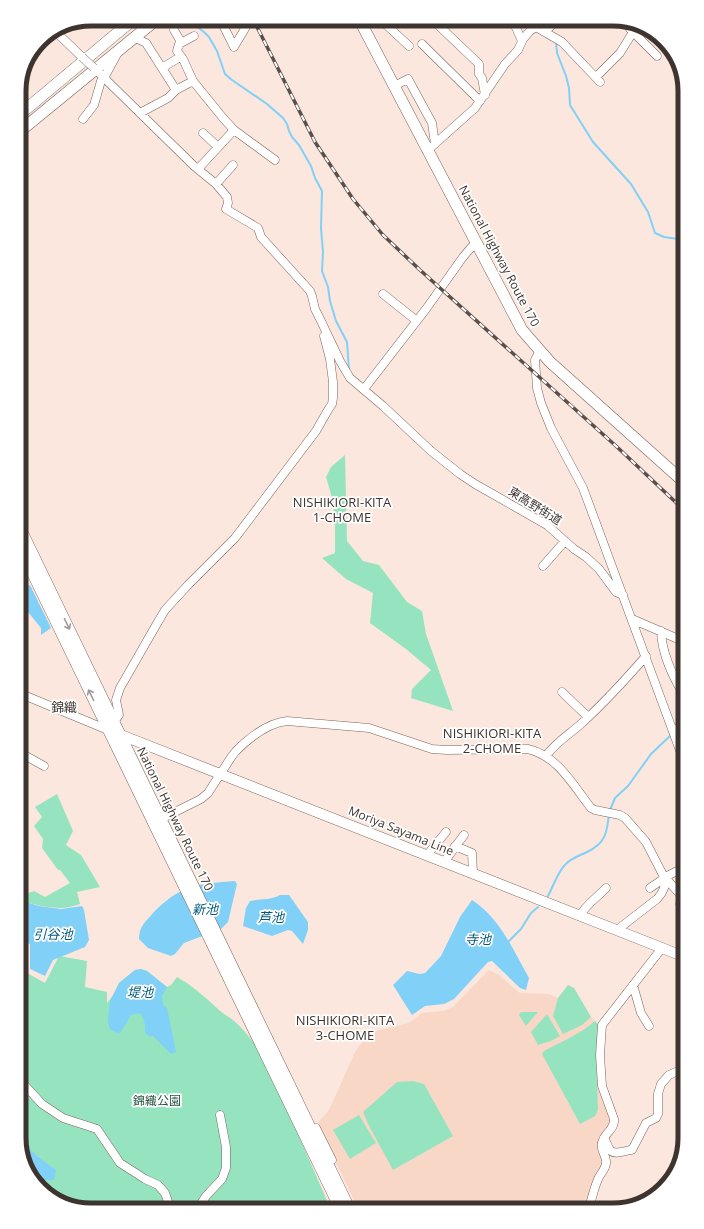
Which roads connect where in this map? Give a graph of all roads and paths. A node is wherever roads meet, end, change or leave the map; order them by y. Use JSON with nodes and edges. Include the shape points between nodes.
{"nodes":[{"id":1,"x":116,"y":26,"type":"edge"},
{"id":2,"x":126,"y":26,"type":"edge"},
{"id":3,"x":139,"y":26,"type":"edge"},
{"id":4,"x":149,"y":26,"type":"edge"},
{"id":5,"x":224,"y":26,"type":"edge"},
{"id":6,"x":246,"y":26,"type":"edge"},
{"id":7,"x":363,"y":26,"type":"edge"},
{"id":8,"x":388,"y":26,"type":"edge"},
{"id":9,"x":439,"y":26,"type":"edge"},
{"id":10,"x":515,"y":26,"type":"edge"},
{"id":11,"x":551,"y":26,"type":"edge"},
{"id":12,"x":630,"y":28,"type":"edge"},
{"id":13,"x":174,"y":30,"type":"dead end"},
{"id":14,"x":543,"y":31,"type":"junction"},
{"id":15,"x":634,"y":32,"type":"junction"},
{"id":16,"x":60,"y":35,"type":"edge"},
{"id":17,"x":194,"y":36,"type":"dead end"},
{"id":18,"x":134,"y":38,"type":"junction"},
{"id":19,"x":522,"y":41,"type":"junction"},
{"id":20,"x":182,"y":42,"type":"junction"},
{"id":21,"x":422,"y":44,"type":"dead end"},
{"id":22,"x":409,"y":46,"type":"dead end"},
{"id":23,"x":119,"y":50,"type":"junction"},
{"id":24,"x":80,"y":55,"type":"junction"},
{"id":25,"x":657,"y":56,"type":"dead end"},
{"id":26,"x":180,"y":57,"type":"junction"},
{"id":27,"x":162,"y":68,"type":"junction"},
{"id":28,"x":94,"y":69,"type":"junction"},
{"id":29,"x":104,"y":78,"type":"junction"},
{"id":30,"x":193,"y":81,"type":"junction"},
{"id":31,"x":394,"y":86,"type":"junction"},
{"id":32,"x":176,"y":90,"type":"junction"},
{"id":33,"x":482,"y":98,"type":"junction"},
{"id":34,"x":26,"y":101,"type":"edge"},
{"id":35,"x":26,"y":109,"type":"edge"},
{"id":36,"x":140,"y":113,"type":"junction"},
{"id":37,"x":26,"y":119,"type":"edge"},
{"id":38,"x":83,"y":119,"type":"dead end"},
{"id":39,"x":26,"y":126,"type":"edge"},
{"id":40,"x":234,"y":130,"type":"junction"},
{"id":41,"x":203,"y":133,"type":"dead end"},
{"id":42,"x":218,"y":147,"type":"junction"},
{"id":43,"x":431,"y":147,"type":"junction"},
{"id":44,"x":274,"y":160,"type":"dead end"},
{"id":45,"x":233,"y":165,"type":"dead end"},
{"id":46,"x":198,"y":169,"type":"junction"},
{"id":47,"x":216,"y":184,"type":"junction"},
{"id":48,"x":475,"y":243,"type":"junction"},
{"id":49,"x":382,"y":294,"type":"dead end"},
{"id":50,"x":417,"y":321,"type":"junction"},
{"id":51,"x":323,"y":325,"type":"junction"},
{"id":52,"x":540,"y":352,"type":"junction"},
{"id":53,"x":364,"y":389,"type":"junction"},
{"id":54,"x":678,"y":477,"type":"edge"},
{"id":55,"x":26,"y":541,"type":"edge"},
{"id":56,"x":565,"y":541,"type":"junction"},
{"id":57,"x":26,"y":559,"type":"edge"},
{"id":58,"x":542,"y":566,"type":"dead end"},
{"id":59,"x":623,"y":595,"type":"junction"},
{"id":60,"x":632,"y":619,"type":"junction"},
{"id":61,"x":661,"y":631,"type":"junction"},
{"id":62,"x":678,"y":639,"type":"edge"},
{"id":63,"x":646,"y":656,"type":"junction"},
{"id":64,"x":678,"y":685,"type":"edge"},
{"id":65,"x":562,"y":692,"type":"dead end"},
{"id":66,"x":26,"y":696,"type":"edge"},
{"id":67,"x":588,"y":717,"type":"junction"},
{"id":68,"x":111,"y":726,"type":"junction"},
{"id":69,"x":678,"y":728,"type":"edge"},
{"id":70,"x":674,"y":731,"type":"junction"},
{"id":71,"x":120,"y":734,"type":"junction"},
{"id":72,"x":678,"y":743,"type":"edge"},
{"id":73,"x":26,"y":756,"type":"edge"},
{"id":74,"x":546,"y":756,"type":"junction"},
{"id":75,"x":44,"y":766,"type":"dead end"},
{"id":76,"x":221,"y":774,"type":"junction"},
{"id":77,"x":161,"y":819,"type":"junction"},
{"id":78,"x":446,"y":832,"type":"dead end"},
{"id":79,"x":464,"y":835,"type":"dead end"},
{"id":80,"x":455,"y":846,"type":"junction"},
{"id":81,"x":427,"y":855,"type":"junction"},
{"id":82,"x":444,"y":862,"type":"junction"},
{"id":83,"x":678,"y":871,"type":"edge"},
{"id":84,"x":473,"y":873,"type":"junction"},
{"id":85,"x":666,"y":877,"type":"junction"},
{"id":86,"x":188,"y":884,"type":"junction"},
{"id":87,"x":606,"y":888,"type":"dead end"},
{"id":88,"x":650,"y":888,"type":"dead end"},
{"id":89,"x":678,"y":892,"type":"edge"},
{"id":90,"x":580,"y":916,"type":"junction"},
{"id":91,"x":617,"y":930,"type":"junction"},
{"id":92,"x":662,"y":948,"type":"junction"},
{"id":93,"x":678,"y":954,"type":"edge"},
{"id":94,"x":633,"y":986,"type":"junction"},
{"id":95,"x":649,"y":1026,"type":"dead end"},
{"id":96,"x":678,"y":1071,"type":"edge"},
{"id":97,"x":26,"y":1087,"type":"edge"},
{"id":98,"x":220,"y":1115,"type":"dead end"},
{"id":99,"x":310,"y":1130,"type":"junction"},
{"id":100,"x":604,"y":1138,"type":"junction"},
{"id":101,"x":169,"y":1203,"type":"edge"},
{"id":102,"x":202,"y":1203,"type":"edge"},
{"id":103,"x":338,"y":1203,"type":"edge"},
{"id":104,"x":346,"y":1203,"type":"edge"},
{"id":105,"x":351,"y":1203,"type":"edge"},
{"id":106,"x":590,"y":1203,"type":"edge"}],
"edges":[{"from":1,"to":24,"type":"highway"},
{"from":2,"to":35,"type":"highway"},
{"from":3,"to":37,"type":"highway"},
{"from":4,"to":18,"type":"highway"},
{"from":5,"to":6,"type":"street","via":[[234,46]]},
{"from":7,"to":31,"type":"highway","name":"National Highway Route 170"},
{"from":8,"to":22,"type":"street"},
{"from":9,"to":33,"type":"street","via":[[479,64]]},
{"from":10,"to":19,"type":"street"},
{"from":11,"to":14,"type":"street"},
{"from":12,"to":15,"type":"street"},
{"from":13,"to":20,"type":"street"},
{"from":14,"to":15,"type":"street","via":[[562,42],[598,80]]},
{"from":14,"to":19,"type":"street","via":[[536,27]]},
{"from":15,"to":25,"type":"street"},
{"from":16,"to":24,"type":"street"},
{"from":17,"to":20,"type":"street"},
{"from":18,"to":23,"type":"highway"},
{"from":18,"to":27,"type":"street","via":[[146,43]]},
{"from":19,"to":33,"type":"street"},
{"from":20,"to":26,"type":"street","via":[[177,51]]},
{"from":21,"to":33,"type":"street"},
{"from":23,"to":28,"type":"highway"},
{"from":23,"to":29,"type":"street"},
{"from":24,"to":28,"type":"street","bridge":true},
{"from":24,"to":34,"type":"highway"},
{"from":26,"to":27,"type":"street"},
{"from":26,"to":30,"type":"street","via":[[183,58]]},
{"from":27,"to":32,"type":"street"},
{"from":28,"to":29,"type":"street"},
{"from":28,"to":39,"type":"highway"},
{"from":29,"to":36,"type":"street"},
{"from":29,"to":38,"type":"street","via":[[94,105]]},
{"from":30,"to":32,"type":"street"},
{"from":30,"to":40,"type":"street"},
{"from":31,"to":43,"type":"highway","name":"National Highway Route 170"},
{"from":31,"to":43,"type":"street","via":[[408,79],[432,123]]},
{"from":32,"to":36,"type":"street","via":[[168,98]]},
{"from":33,"to":43,"type":"street","via":[[459,124]]},
{"from":36,"to":46,"type":"street"},
{"from":40,"to":42,"type":"street"},
{"from":40,"to":44,"type":"street"},
{"from":41,"to":42,"type":"street"},
{"from":42,"to":46,"type":"street"},
{"from":43,"to":48,"type":"highway","name":"National Highway Route 170"},
{"from":45,"to":47,"type":"street"},
{"from":46,"to":47,"type":"street"},
{"from":47,"to":51,"type":"street","via":[[227,197],[226,209],[258,228],[261,237],[310,291]]},
{"from":48,"to":50,"type":"street"},
{"from":48,"to":52,"type":"highway","name":"National Highway Route 170","via":[[522,330]]},
{"from":49,"to":50,"type":"street"},
{"from":50,"to":53,"type":"street"},
{"from":51,"to":53,"type":"street","name":"東高野街道","via":[[350,378]]},
{"from":51,"to":68,"type":"street","via":[[332,371],[332,404],[316,431],[235,538],[188,585],[159,619],[120,688],[116,700],[119,715]]},
{"from":52,"to":54,"type":"highway","name":"National Highway Route 170"},
{"from":52,"to":59,"type":"street","via":[[536,360],[537,388],[541,404],[582,488]]},
{"from":53,"to":56,"type":"street","name":"東高野街道","via":[[431,451],[460,474],[547,525]]},
{"from":55,"to":68,"type":"highway","name":"National Highway Route 170","one_way":true},
{"from":56,"to":58,"type":"street"},
{"from":56,"to":59,"type":"street","name":"東高野街道","via":[[599,569],[616,592]]},
{"from":68,"to":57,"type":"highway","name":"National Highway Route 170","one_way":true},
{"from":59,"to":60,"type":"street","name":"東高野街道"},
{"from":60,"to":61,"type":"street"},
{"from":60,"to":63,"type":"street","name":"東高野街道"},
{"from":61,"to":62,"type":"street"},
{"from":61,"to":64,"type":"street","via":[[663,646]]},
{"from":63,"to":67,"type":"street"},
{"from":63,"to":70,"type":"street","name":"東高野街道"},
{"from":65,"to":67,"type":"street"},
{"from":66,"to":68,"type":"street"},
{"from":67,"to":74,"type":"street"},
{"from":68,"to":71,"type":"highway","name":"National Highway Route 170"},
{"from":68,"to":86,"type":"highway","name":"National Highway Route 170"},
{"from":69,"to":70,"type":"street"},
{"from":70,"to":72,"type":"street","name":"東高野街道"},
{"from":71,"to":76,"type":"main road","name":"Moriya Sayama Line"},
{"from":71,"to":77,"type":"highway","name":"National Highway Route 170"},
{"from":73,"to":75,"type":"street"},
{"from":74,"to":76,"type":"street","via":[[528,749],[432,749],[369,728],[287,721],[266,728],[241,747]]},
{"from":74,"to":85,"type":"street","via":[[561,768],[591,808],[625,818],[646,842]]},
{"from":76,"to":77,"type":"street","via":[[208,793],[200,799]]},
{"from":76,"to":81,"type":"main road","name":"Moriya Sayama Line"},
{"from":77,"to":86,"type":"highway","name":"National Highway Route 170"},
{"from":78,"to":81,"type":"street"},
{"from":79,"to":80,"type":"street"},
{"from":80,"to":82,"type":"street"},
{"from":80,"to":84,"type":"street","via":[[472,853]]},
{"from":81,"to":82,"type":"main road","name":"Moriya Sayama Line"},
{"from":82,"to":84,"type":"main road","name":"Moriya Sayama Line"},
{"from":83,"to":85,"type":"street"},
{"from":84,"to":90,"type":"main road","name":"Moriya Sayama Line"},
{"from":85,"to":88,"type":"street"},
{"from":85,"to":89,"type":"street"},
{"from":85,"to":91,"type":"street","via":[[665,888],[658,900]]},
{"from":86,"to":99,"type":"highway","name":"National Highway Route 170"},
{"from":87,"to":90,"type":"street","via":[[584,908]]},
{"from":90,"to":91,"type":"main road","name":"Moriya Sayama Line"},
{"from":91,"to":92,"type":"main road","name":"Moriya Sayama Line"},
{"from":92,"to":93,"type":"main road","name":"Moriya Sayama Line"},
{"from":92,"to":94,"type":"street"},
{"from":94,"to":95,"type":"street","via":[[641,1013]]},
{"from":94,"to":100,"type":"street","via":[[602,1025],[602,1086],[614,1119],[612,1129]]},
{"from":96,"to":100,"type":"street","via":[[669,1075],[661,1084],[658,1114],[646,1123],[632,1150],[614,1153]]},
{"from":97,"to":101,"type":"street","via":[[42,1104],[64,1118],[97,1129],[120,1163],[158,1184]]},
{"from":98,"to":102,"type":"street","via":[[226,1147],[226,1168],[222,1179]]},
{"from":99,"to":103,"type":"highway","name":"National Highway Route 170"},
{"from":99,"to":104,"type":"highway","name":"National Highway Route 170"},
{"from":99,"to":105,"type":"street"},
{"from":100,"to":106,"type":"street","via":[[601,1147],[606,1166],[598,1179]]}]}
